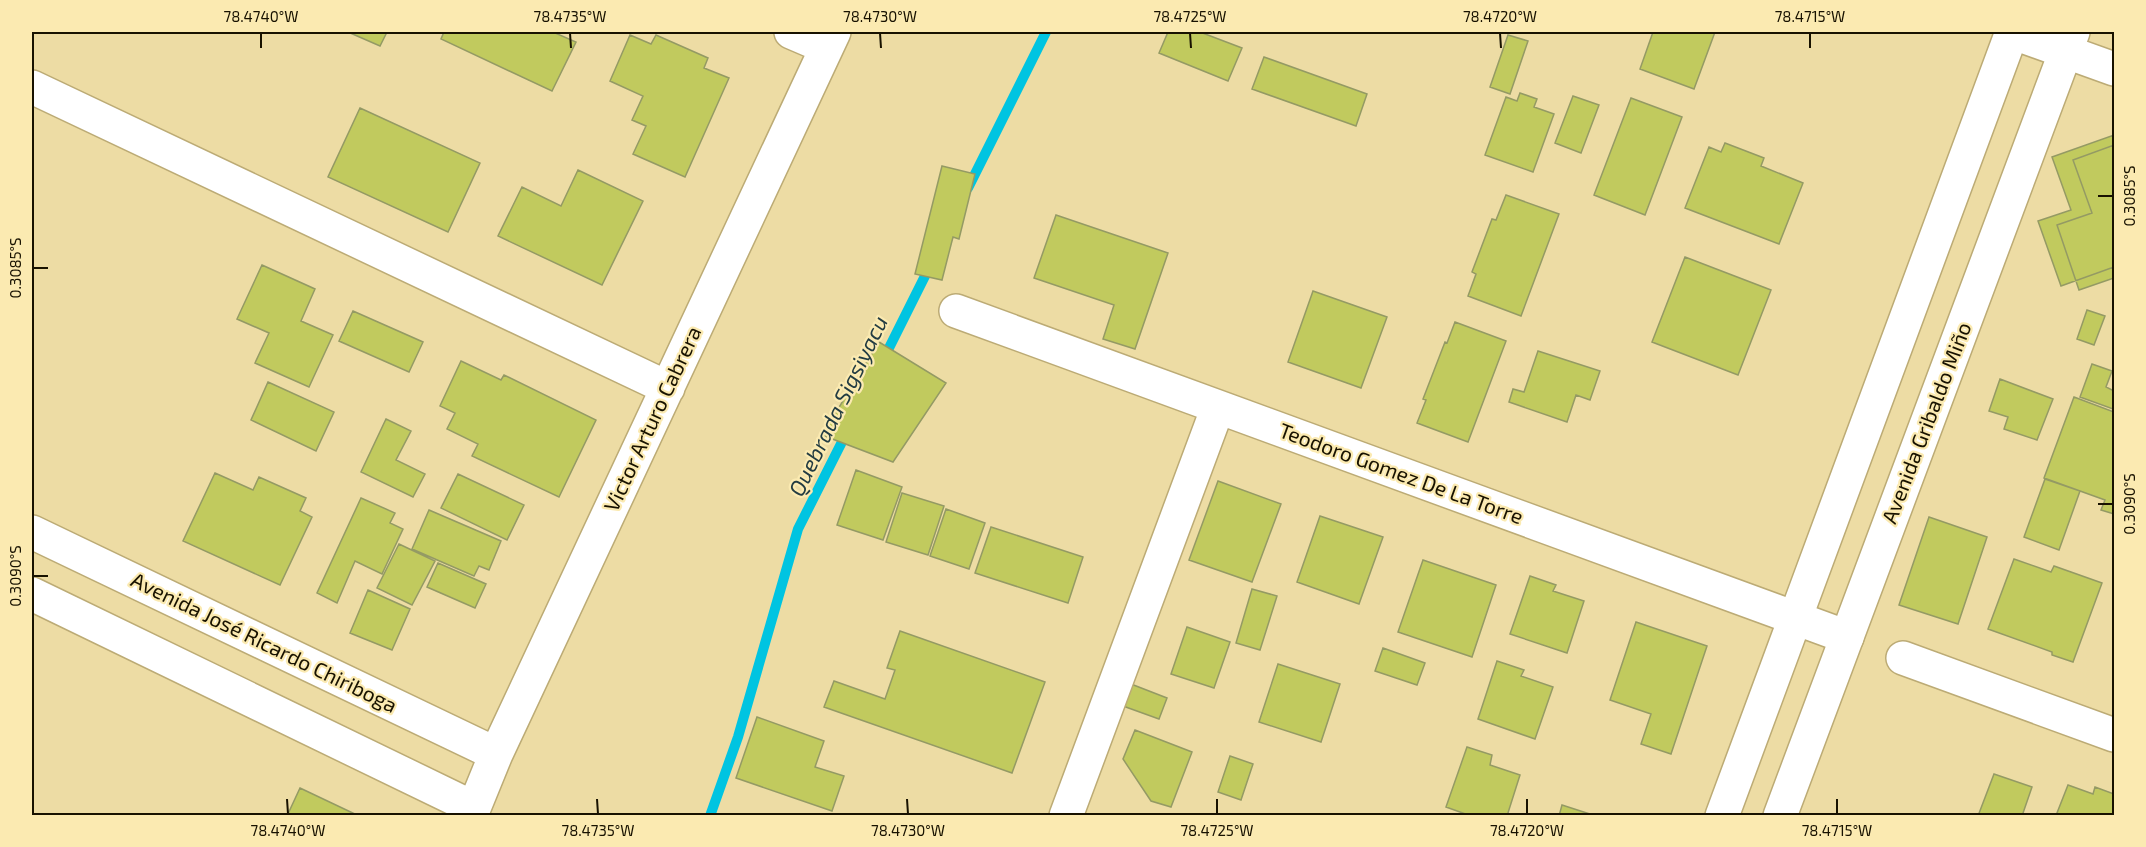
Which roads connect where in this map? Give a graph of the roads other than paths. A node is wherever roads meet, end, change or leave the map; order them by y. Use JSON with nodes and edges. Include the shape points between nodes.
{"nodes":[{"id":1,"x":791,"y":32,"type":"edge"},
{"id":2,"x":2012,"y":32,"type":"edge"},
{"id":3,"x":830,"y":39,"type":"edge"},
{"id":4,"x":2070,"y":41,"type":"edge"},
{"id":5,"x":2115,"y":69,"type":"edge"},
{"id":6,"x":32,"y":87,"type":"edge"},
{"id":7,"x":956,"y":311,"type":"dead end"},
{"id":8,"x":668,"y":388,"type":"junction"},
{"id":9,"x":1218,"y":407,"type":"junction"},
{"id":10,"x":32,"y":532,"type":"edge"},
{"id":11,"x":32,"y":594,"type":"edge"},
{"id":12,"x":1794,"y":618,"type":"junction"},
{"id":13,"x":1846,"y":637,"type":"junction"},
{"id":14,"x":1903,"y":658,"type":"dead end"},
{"id":15,"x":2115,"y":735,"type":"edge"},
{"id":16,"x":496,"y":754,"type":"junction"},
{"id":17,"x":1066,"y":816,"type":"edge"},
{"id":18,"x":1722,"y":816,"type":"edge"},
{"id":19,"x":1780,"y":816,"type":"edge"}],
"edges":[{"from":1,"to":3,"type":"street"},
{"from":2,"to":4,"type":"street"},
{"from":2,"to":12,"type":"street"},
{"from":3,"to":8,"type":"street","name":"Victor Arturo Cabrera"},
{"from":4,"to":5,"type":"street"},
{"from":4,"to":13,"type":"street","name":"Avenida Gribaldo Miño"},
{"from":6,"to":8,"type":"street"},
{"from":7,"to":9,"type":"street","name":"Teodoro Gomez De La Torre"},
{"from":8,"to":16,"type":"street","name":"Victor Arturo Cabrera"},
{"from":9,"to":12,"type":"street","name":"Teodoro Gomez De La Torre"},
{"from":9,"to":17,"type":"street"},
{"from":10,"to":16,"type":"street","name":"Avenida José Ricardo Chiriboga"},
{"from":11,"to":16,"type":"street","name":"Victor Arturo Cabrera","via":[[474,808]]},
{"from":12,"to":13,"type":"street","name":"Teodoro Gomez De La Torre"},
{"from":12,"to":18,"type":"street"},
{"from":13,"to":19,"type":"street","name":"Avenida Gribaldo Miño"},
{"from":14,"to":15,"type":"street"}]}
